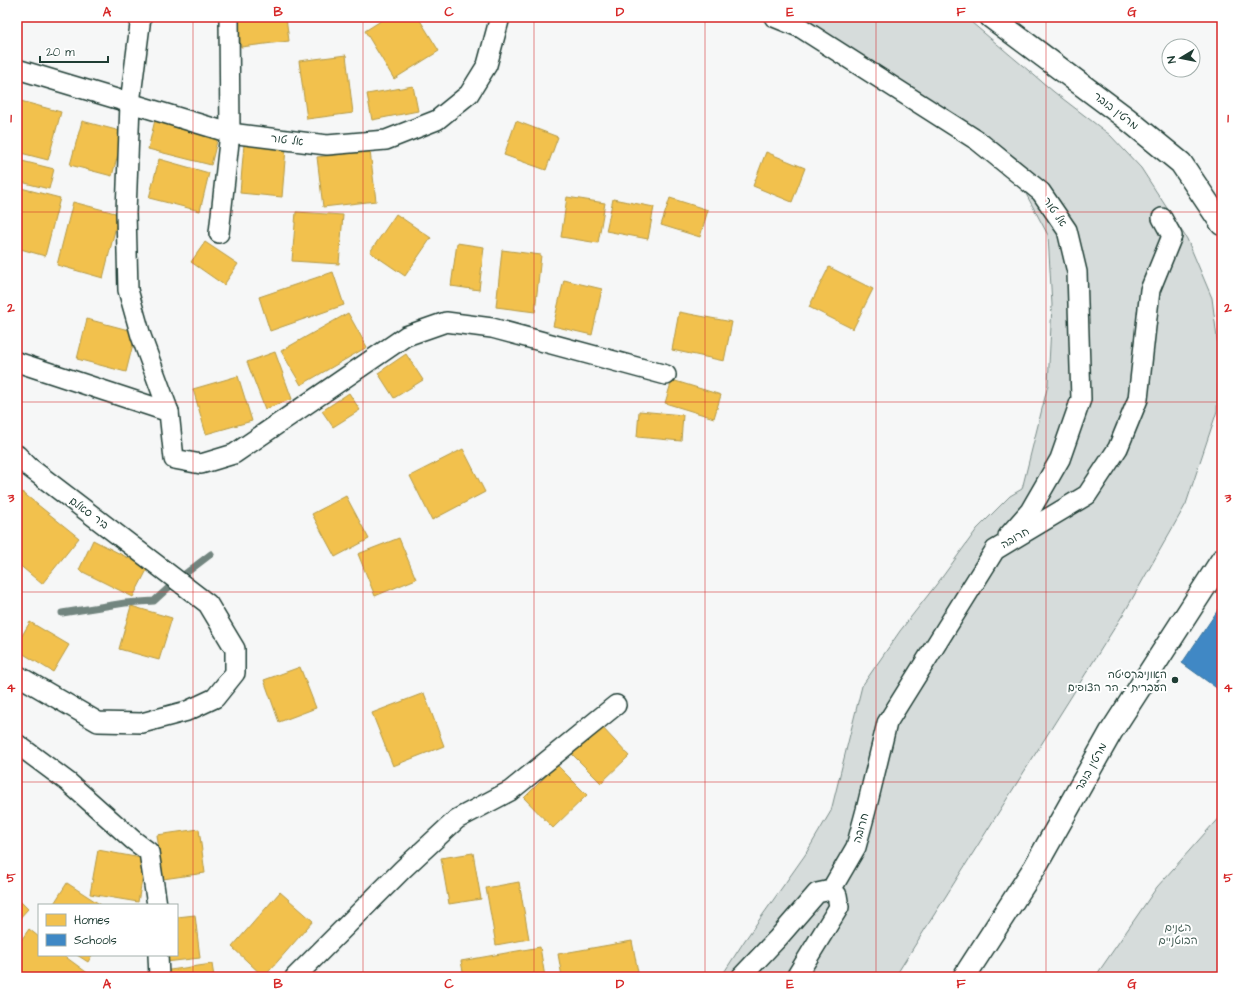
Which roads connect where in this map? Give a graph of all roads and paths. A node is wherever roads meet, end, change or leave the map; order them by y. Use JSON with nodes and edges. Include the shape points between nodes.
{"nodes":[{"id":1,"x":141,"y":17,"type":"edge"},
{"id":2,"x":229,"y":17,"type":"edge"},
{"id":3,"x":500,"y":17,"type":"edge"},
{"id":4,"x":774,"y":17,"type":"edge"},
{"id":5,"x":991,"y":17,"type":"edge"},
{"id":6,"x":17,"y":69,"type":"edge"},
{"id":7,"x":130,"y":103,"type":"junction"},
{"id":8,"x":230,"y":133,"type":"junction"},
{"id":9,"x":1162,"y":218,"type":"dead end"},
{"id":10,"x":1222,"y":224,"type":"edge"},
{"id":11,"x":219,"y":233,"type":"dead end"},
{"id":12,"x":17,"y":362,"type":"edge"},
{"id":13,"x":666,"y":375,"type":"dead end"},
{"id":14,"x":169,"y":412,"type":"junction"},
{"id":15,"x":17,"y":455,"type":"edge"},
{"id":16,"x":995,"y":550,"type":"junction"},
{"id":17,"x":1222,"y":560,"type":"edge"},
{"id":18,"x":17,"y":675,"type":"edge"},
{"id":19,"x":616,"y":705,"type":"dead end"},
{"id":20,"x":17,"y":744,"type":"edge"},
{"id":21,"x":831,"y":890,"type":"junction"},
{"id":22,"x":157,"y":904,"type":"edge"},
{"id":23,"x":158,"y":956,"type":"edge"},
{"id":24,"x":159,"y":977,"type":"edge"},
{"id":25,"x":295,"y":977,"type":"edge"},
{"id":26,"x":741,"y":977,"type":"edge"},
{"id":27,"x":796,"y":977,"type":"edge"},
{"id":28,"x":964,"y":977,"type":"edge"}],
"edges":[{"from":1,"to":7,"type":"street"},
{"from":2,"to":8,"type":"street"},
{"from":3,"to":8,"type":"street","name":"אל טור","via":[[487,65],[469,94],[437,120],[386,140],[327,145]]},
{"from":4,"to":16,"type":"street","name":"אל טור","via":[[801,28],[978,141],[1041,192],[1067,230],[1077,272],[1081,399],[1060,459],[1030,511]]},
{"from":5,"to":10,"type":"street","name":"מרטין בובר","via":[[1126,118],[1181,163]]},
{"from":6,"to":7,"type":"street","name":"אל טור"},
{"from":7,"to":8,"type":"street","name":"אל טור"},
{"from":7,"to":14,"type":"street","via":[[126,213],[128,290],[141,336]]},
{"from":8,"to":11,"type":"street"},
{"from":9,"to":16,"type":"street","name":"חרובה","via":[[1172,236],[1150,290],[1138,399],[1118,448],[1087,495]]},
{"from":12,"to":14,"type":"street"},
{"from":13,"to":14,"type":"street","via":[[492,328],[446,322],[406,336],[234,454],[201,464],[174,459]]},
{"from":15,"to":18,"type":"street","name":"ביר סאלם","via":[[28,467],[208,604],[235,649],[235,674],[215,698],[187,711],[142,723],[98,722]]},
{"from":16,"to":21,"type":"street","name":"חרובה","via":[[887,723],[856,847]]},
{"from":17,"to":28,"type":"street","name":"מרטין בובר","via":[[1111,732],[1036,867]]},
{"from":19,"to":25,"type":"street","via":[[510,791],[457,818]]},
{"from":20,"to":22,"type":"street","via":[[68,782],[149,852]]},
{"from":21,"to":26,"type":"street","via":[[817,893]]},
{"from":21,"to":27,"type":"street","via":[[836,895],[839,907]]},
{"from":23,"to":24,"type":"street"}]}
